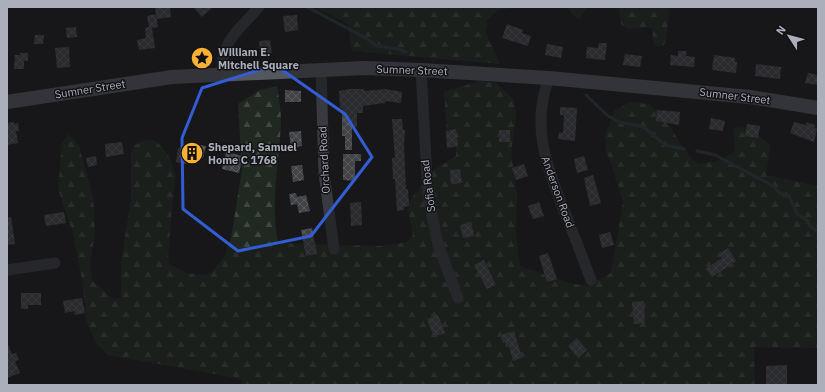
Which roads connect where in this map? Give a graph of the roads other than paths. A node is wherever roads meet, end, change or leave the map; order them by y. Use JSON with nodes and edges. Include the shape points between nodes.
{"nodes":[{"id":1,"x":259,"y":7,"type":"edge"},
{"id":2,"x":320,"y":70,"type":"junction"},
{"id":3,"x":421,"y":70,"type":"junction"},
{"id":4,"x":222,"y":74,"type":"junction"},
{"id":5,"x":549,"y":78,"type":"junction"},
{"id":6,"x":7,"y":102,"type":"edge"},
{"id":7,"x":818,"y":108,"type":"edge"},
{"id":8,"x":334,"y":249,"type":"dead end"},
{"id":9,"x":55,"y":263,"type":"dead end"},
{"id":10,"x":7,"y":270,"type":"edge"},
{"id":11,"x":591,"y":280,"type":"dead end"},
{"id":12,"x":458,"y":298,"type":"dead end"}],
"edges":[{"from":1,"to":4,"type":"street","via":[[226,46]]},
{"from":2,"to":3,"type":"main road","name":"Sumner Street"},
{"from":2,"to":4,"type":"main road","name":"Sumner Street"},
{"from":2,"to":8,"type":"street","name":"Orchard Road","via":[[324,173]]},
{"from":3,"to":5,"type":"main road","name":"Sumner Street"},
{"from":3,"to":12,"type":"street","name":"Sofia Road","via":[[426,178],[431,212],[438,244]]},
{"from":4,"to":6,"type":"main road","name":"Sumner Street","via":[[143,81]]},
{"from":5,"to":7,"type":"main road","name":"Sumner Street","via":[[743,96]]},
{"from":5,"to":11,"type":"street","name":"Anderson Road","via":[[541,104],[544,153]]},
{"from":9,"to":10,"type":"street"}]}
